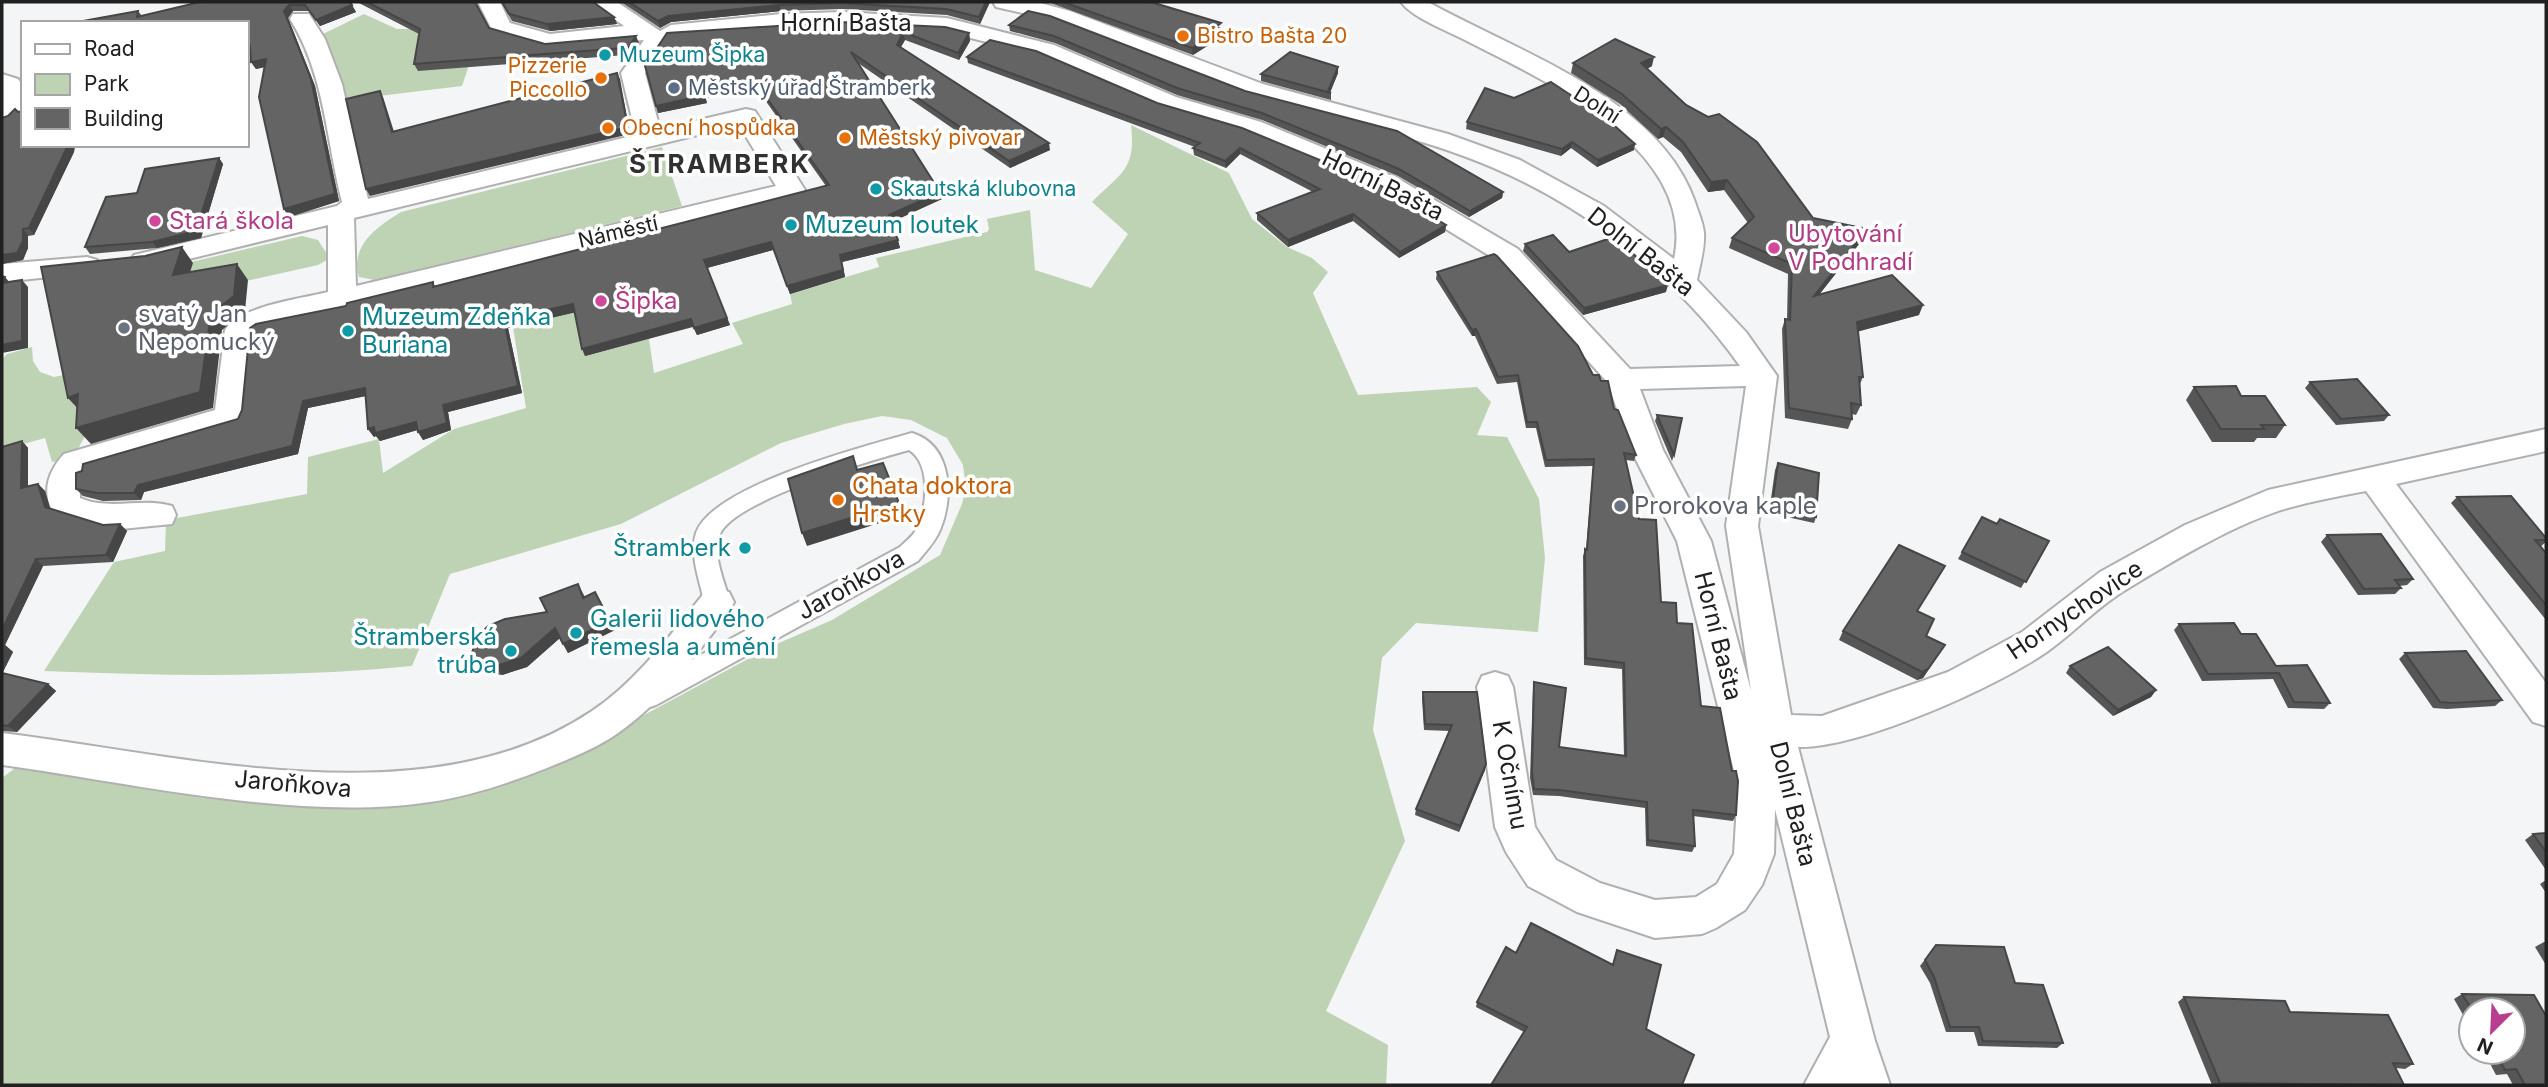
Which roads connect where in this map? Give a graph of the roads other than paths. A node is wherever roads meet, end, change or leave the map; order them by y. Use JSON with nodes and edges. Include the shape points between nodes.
{"nodes":[{"id":1,"x":489,"y":2,"type":"edge"},
{"id":2,"x":602,"y":2,"type":"edge"},
{"id":3,"x":748,"y":2,"type":"edge"},
{"id":4,"x":1004,"y":2,"type":"edge"},
{"id":5,"x":1412,"y":2,"type":"edge"},
{"id":6,"x":301,"y":19,"type":"dead end"},
{"id":7,"x":657,"y":34,"type":"junction"},
{"id":8,"x":2,"y":80,"type":"edge"},
{"id":9,"x":9,"y":109,"type":"edge"},
{"id":10,"x":650,"y":139,"type":"junction"},
{"id":11,"x":341,"y":216,"type":"junction"},
{"id":12,"x":2,"y":273,"type":"edge"},
{"id":13,"x":1683,"y":280,"type":"junction"},
{"id":14,"x":342,"y":298,"type":"junction"},
{"id":15,"x":1762,"y":376,"type":"junction"},
{"id":16,"x":1622,"y":379,"type":"junction"},
{"id":17,"x":2546,"y":439,"type":"edge"},
{"id":18,"x":2373,"y":477,"type":"junction"},
{"id":19,"x":160,"y":515,"type":"dead end"},
{"id":20,"x":717,"y":602,"type":"joint"},
{"id":21,"x":1495,"y":687,"type":"dead end"},
{"id":22,"x":2546,"y":710,"type":"edge"},
{"id":23,"x":613,"y":716,"type":"junction"},
{"id":24,"x":1774,"y":730,"type":"junction"},
{"id":25,"x":2,"y":749,"type":"edge"},
{"id":26,"x":1773,"y":787,"type":"junction"},
{"id":27,"x":1853,"y":1041,"type":"junction"},
{"id":28,"x":1826,"y":1085,"type":"edge"},
{"id":29,"x":1868,"y":1085,"type":"edge"}],
"edges":[{"from":1,"to":7,"type":"street","via":[[501,27],[549,41]]},
{"from":2,"to":7,"type":"street"},
{"from":3,"to":7,"type":"street"},
{"from":4,"to":13,"type":"street","name":"Dolní Bašta","via":[[1088,22],[1224,79],[1494,159],[1618,229]]},
{"from":5,"to":13,"type":"street","name":"Dolní","via":[[1583,94],[1642,137],[1679,186],[1686,209],[1691,230]]},
{"from":6,"to":11,"type":"street","via":[[314,36],[330,86],[356,204]]},
{"from":7,"to":10,"type":"street","via":[[633,73]]},
{"from":7,"to":16,"type":"street","name":"Horní Bašta","via":[[782,21],[896,21],[947,25],[1046,50],[1167,103],[1252,127],[1388,183],[1508,255]]},
{"from":8,"to":9,"type":"street","via":[[10,84]]},
{"from":10,"to":11,"type":"street","name":"Náměstí"},
{"from":10,"to":14,"type":"street","name":"Náměstí","via":[[746,116],[792,190]]},
{"from":11,"to":12,"type":"street","name":"Náměstí","via":[[157,260]]},
{"from":11,"to":14,"type":"street"},
{"from":13,"to":15,"type":"street","name":"Dolní Bašta","via":[[1744,347]]},
{"from":14,"to":19,"type":"street","via":[[254,320],[239,330],[230,417],[75,462],[64,474],[64,504],[92,517]]},
{"from":15,"to":16,"type":"street"},
{"from":15,"to":24,"type":"street","name":"Dolní Bašta","via":[[1742,526]]},
{"from":16,"to":26,"type":"street","name":"Horní Bašta","via":[[1647,450],[1694,541]]},
{"from":17,"to":18,"type":"street","name":"Hornychovice"},
{"from":18,"to":22,"type":"street"},
{"from":18,"to":24,"type":"street","name":"Hornychovice","via":[[2279,498],[2197,534],[2112,581],[2034,642],[1961,682],[1822,732]]},
{"from":20,"to":23,"type":"street","name":"Jaroňkova","via":[[681,647]]},
{"from":20,"to":23,"type":"street","name":"Jaroňkova","via":[[706,539],[710,525],[774,487],[870,453],[912,442],[925,450],[933,463],[934,506],[927,533],[909,554]]},
{"from":21,"to":26,"type":"street","name":"K Očnímu","via":[[1515,827],[1526,852],[1542,873],[1591,899],[1655,919],[1688,918],[1719,907],[1741,885],[1751,863]]},
{"from":23,"to":25,"type":"street","name":"Jaroňkova","via":[[539,757],[478,776],[403,789],[321,792]]},
{"from":24,"to":26,"type":"street","name":"Dolní Bašta"},
{"from":26,"to":27,"type":"street","name":"Dolní Bašta"},
{"from":27,"to":28,"type":"street"},
{"from":27,"to":29,"type":"street","name":"Dolní Bašta"}]}
